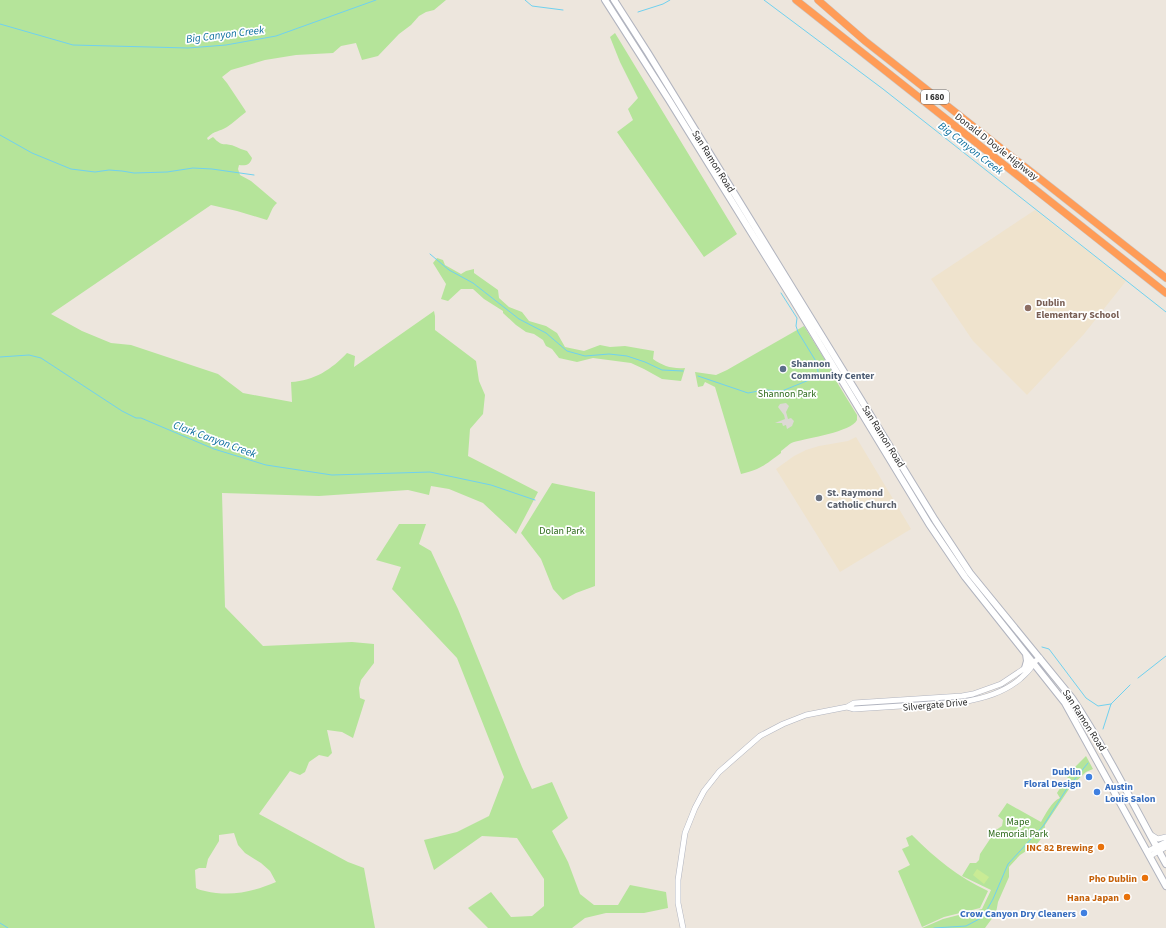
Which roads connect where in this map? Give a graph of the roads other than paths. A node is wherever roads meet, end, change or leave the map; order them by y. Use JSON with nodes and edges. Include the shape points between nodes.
{"nodes":[{"id":1,"x":605,"y":0,"type":"edge"},
{"id":2,"x":614,"y":0,"type":"edge"},
{"id":3,"x":796,"y":0,"type":"edge"},
{"id":4,"x":818,"y":0,"type":"edge"},
{"id":5,"x":1166,"y":278,"type":"edge"},
{"id":6,"x":1166,"y":293,"type":"edge"},
{"id":7,"x":1026,"y":654,"type":"junction"},
{"id":8,"x":1040,"y":658,"type":"junction"},
{"id":9,"x":1034,"y":662,"type":"junction"},
{"id":10,"x":1024,"y":668,"type":"junction"},
{"id":11,"x":847,"y":706,"type":"junction"},
{"id":12,"x":1150,"y":834,"type":"junction"},
{"id":13,"x":1166,"y":837,"type":"edge"},
{"id":14,"x":1166,"y":842,"type":"edge"},
{"id":15,"x":1166,"y":847,"type":"edge"},
{"id":16,"x":1158,"y":849,"type":"junction"},
{"id":17,"x":1149,"y":854,"type":"junction"},
{"id":18,"x":1166,"y":864,"type":"edge"},
{"id":19,"x":1166,"y":886,"type":"edge"},
{"id":20,"x":683,"y":928,"type":"edge"}],
"edges":[{"from":1,"to":7,"type":"main road","name":"San Ramon Road","via":[[929,524],[965,577]]},
{"from":2,"to":8,"type":"main road","name":"San Ramon Road","via":[[934,520],[970,573]]},
{"from":3,"to":6,"type":"highway","name":"Donald D Doyle Highway","number":"I 680"},
{"from":4,"to":5,"type":"highway","name":"Donald D Doyle Highway","number":"I 680","via":[[882,55]]},
{"from":7,"to":9,"type":"main road","name":"San Ramon Road"},
{"from":7,"to":10,"type":"main road"},
{"from":8,"to":9,"type":"street","name":"Silvergate Drive"},
{"from":8,"to":12,"type":"main road","name":"San Ramon Road","via":[[1083,714]]},
{"from":9,"to":10,"type":"street","name":"Silvergate Drive"},
{"from":9,"to":11,"type":"street","name":"Silvergate Drive","via":[[1032,669],[1011,686],[976,700],[860,709]]},
{"from":9,"to":17,"type":"main road","name":"San Ramon Road","via":[[1068,706]]},
{"from":10,"to":11,"type":"street","name":"Silvergate Drive","via":[[1001,684],[973,694],[854,703]]},
{"from":11,"to":20,"type":"street","name":"Silvergate Drive","via":[[806,715],[760,736],[719,772],[704,791],[685,833],[683,846],[678,880],[678,903]]},
{"from":12,"to":13,"type":"street","via":[[1158,838]]},
{"from":12,"to":16,"type":"main road","name":"San Ramon Road"},
{"from":14,"to":16,"type":"street"},
{"from":15,"to":16,"type":"street"},
{"from":16,"to":17,"type":"street"},
{"from":16,"to":18,"type":"main road","name":"San Ramon Road"},
{"from":17,"to":19,"type":"main road","name":"San Ramon Road"}]}
